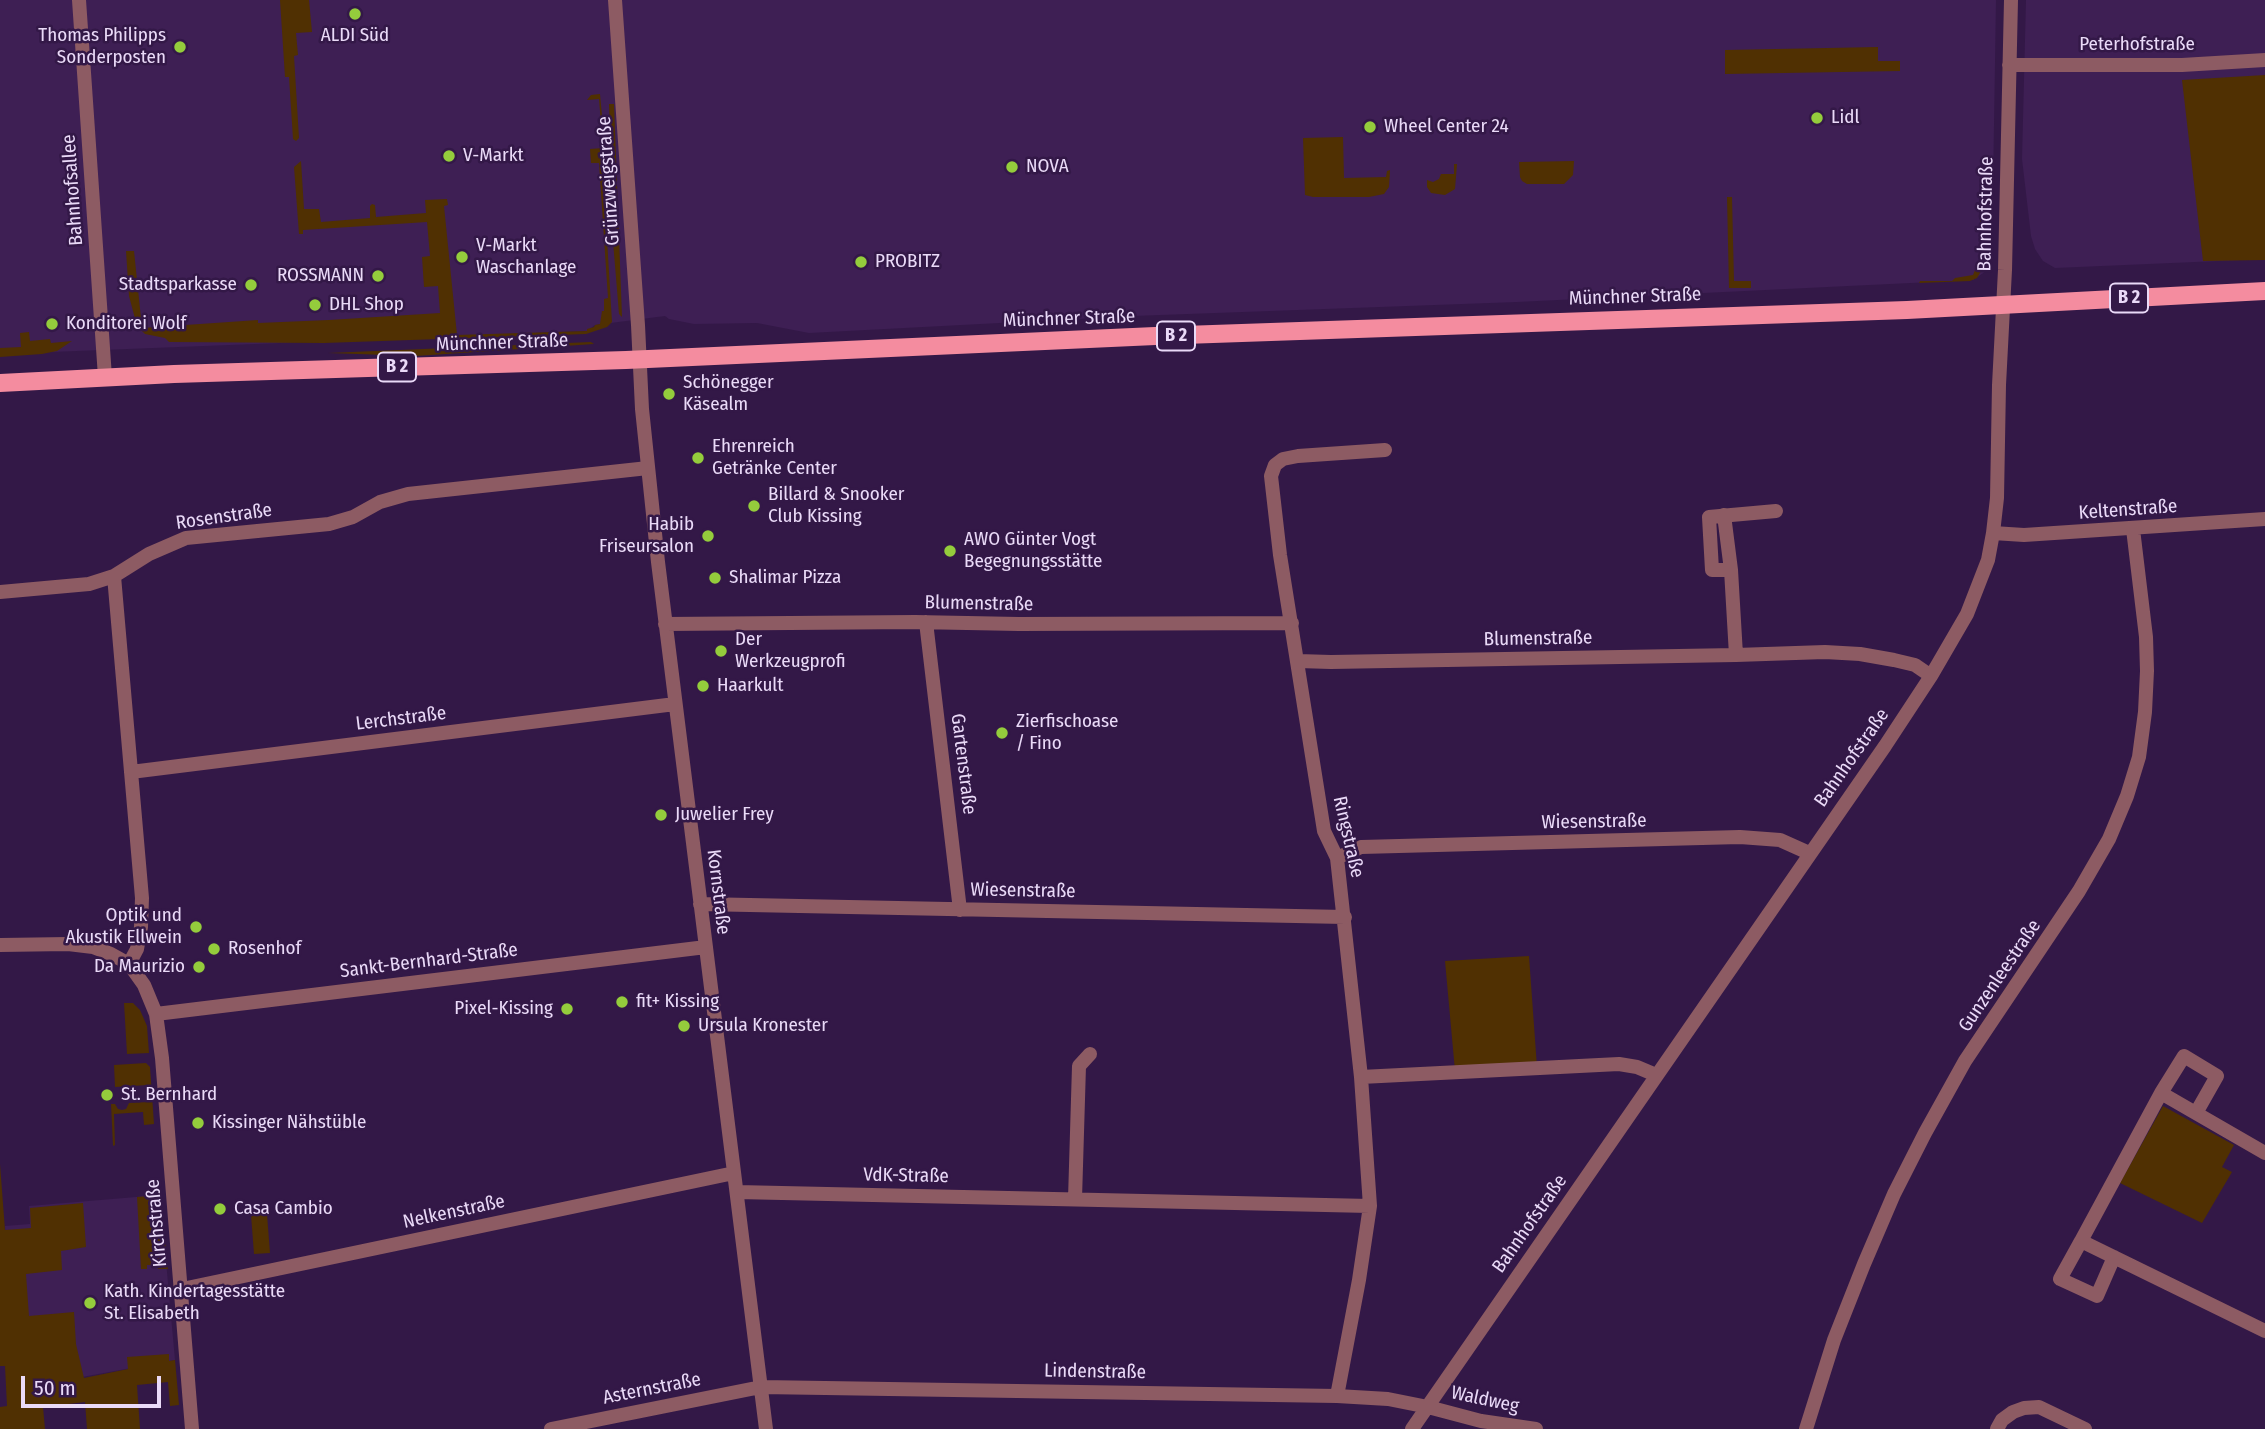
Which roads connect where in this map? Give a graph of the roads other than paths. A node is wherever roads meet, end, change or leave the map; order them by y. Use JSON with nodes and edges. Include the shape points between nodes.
{"nodes":[{"id":1,"x":79,"y":0,"type":"edge"},
{"id":2,"x":615,"y":0,"type":"edge"},
{"id":3,"x":2011,"y":0,"type":"edge"},
{"id":4,"x":2265,"y":60,"type":"edge"},
{"id":5,"x":2009,"y":65,"type":"junction"},
{"id":6,"x":2265,"y":292,"type":"edge"},
{"id":7,"x":2003,"y":305,"type":"junction"},
{"id":8,"x":640,"y":359,"type":"junction"},
{"id":9,"x":105,"y":377,"type":"junction"},
{"id":10,"x":0,"y":383,"type":"edge"},
{"id":11,"x":1385,"y":450,"type":"dead end"},
{"id":12,"x":648,"y":468,"type":"junction"},
{"id":13,"x":1776,"y":511,"type":"dead end"},
{"id":14,"x":2265,"y":519,"type":"edge"},
{"id":15,"x":2133,"y":529,"type":"junction"},
{"id":16,"x":1993,"y":533,"type":"junction"},
{"id":17,"x":114,"y":576,"type":"junction"},
{"id":18,"x":0,"y":592,"type":"edge"},
{"id":19,"x":926,"y":622,"type":"junction"},
{"id":20,"x":665,"y":624,"type":"junction"},
{"id":21,"x":1292,"y":624,"type":"junction"},
{"id":22,"x":1736,"y":655,"type":"junction"},
{"id":23,"x":1298,"y":661,"type":"junction"},
{"id":24,"x":1931,"y":676,"type":"junction"},
{"id":25,"x":675,"y":704,"type":"junction"},
{"id":26,"x":131,"y":772,"type":"junction"},
{"id":27,"x":1809,"y":853,"type":"junction"},
{"id":28,"x":1337,"y":858,"type":"junction"},
{"id":29,"x":700,"y":904,"type":"junction"},
{"id":30,"x":960,"y":910,"type":"junction"},
{"id":31,"x":1345,"y":917,"type":"junction"},
{"id":32,"x":0,"y":945,"type":"edge"},
{"id":33,"x":706,"y":947,"type":"junction"},
{"id":34,"x":129,"y":964,"type":"junction"},
{"id":35,"x":156,"y":1014,"type":"junction"},
{"id":36,"x":1090,"y":1054,"type":"dead end"},
{"id":37,"x":1656,"y":1075,"type":"junction"},
{"id":38,"x":1361,"y":1077,"type":"junction"},
{"id":39,"x":2161,"y":1093,"type":"junction"},
{"id":40,"x":2196,"y":1113,"type":"junction"},
{"id":41,"x":2265,"y":1153,"type":"edge"},
{"id":42,"x":734,"y":1173,"type":"junction"},
{"id":43,"x":737,"y":1192,"type":"junction"},
{"id":44,"x":1075,"y":1199,"type":"junction"},
{"id":45,"x":1370,"y":1206,"type":"junction"},
{"id":46,"x":2081,"y":1241,"type":"junction"},
{"id":47,"x":2114,"y":1257,"type":"junction"},
{"id":48,"x":182,"y":1289,"type":"junction"},
{"id":49,"x":2265,"y":1331,"type":"edge"},
{"id":50,"x":761,"y":1387,"type":"junction"},
{"id":51,"x":1337,"y":1396,"type":"junction"},
{"id":52,"x":1428,"y":1407,"type":"junction"},
{"id":53,"x":192,"y":1429,"type":"edge"},
{"id":54,"x":551,"y":1429,"type":"edge"},
{"id":55,"x":766,"y":1429,"type":"edge"},
{"id":56,"x":1412,"y":1429,"type":"edge"},
{"id":57,"x":1536,"y":1429,"type":"edge"},
{"id":58,"x":1806,"y":1429,"type":"edge"},
{"id":59,"x":1997,"y":1429,"type":"edge"},
{"id":60,"x":2085,"y":1429,"type":"edge"}],
"edges":[{"from":1,"to":9,"type":"street","name":"Bahnhofsallee"},
{"from":2,"to":8,"type":"street","name":"Grünzweigstraße"},
{"from":3,"to":5,"type":"street","name":"Bahnhofstraße"},
{"from":4,"to":5,"type":"street","name":"Peterhofstraße"},
{"from":5,"to":7,"type":"street","name":"Bahnhofstraße"},
{"from":6,"to":7,"type":"main road","name":"Münchner Straße","number":"B 2"},
{"from":7,"to":8,"type":"main road","name":"Münchner Straße","number":"B 2"},
{"from":7,"to":16,"type":"street","name":"Bahnhofstraße"},
{"from":8,"to":9,"type":"main road","name":"Münchner Straße","number":"B 2"},
{"from":8,"to":12,"type":"street","name":"Kornstraße"},
{"from":9,"to":10,"type":"main road","name":"Münchner Straße","number":"B 2"},
{"from":11,"to":21,"type":"street","name":"Ringstraße","via":[[1298,456],[1275,465],[1271,491]]},
{"from":12,"to":17,"type":"street","name":"Rosenstraße","via":[[408,494],[329,524],[186,538]]},
{"from":12,"to":20,"type":"street","name":"Kornstraße"},
{"from":13,"to":22,"type":"street","via":[[1724,515]]},
{"from":14,"to":15,"type":"street","name":"Keltenstraße"},
{"from":15,"to":16,"type":"street","name":"Keltenstraße","via":[[2024,536]]},
{"from":15,"to":58,"type":"street","name":"Gunzenleestraße","via":[[2147,671],[2144,720],[2127,796],[2079,891],[1965,1061],[1894,1194],[1834,1340]]},
{"from":16,"to":24,"type":"street","name":"Bahnhofstraße","via":[[1967,614]]},
{"from":17,"to":18,"type":"street","name":"Rosenstraße","via":[[89,584]]},
{"from":17,"to":26,"type":"street"},
{"from":19,"to":20,"type":"street","name":"Blumenstraße"},
{"from":19,"to":21,"type":"street","name":"Blumenstraße"},
{"from":19,"to":30,"type":"street","name":"Gartenstraße"},
{"from":20,"to":25,"type":"street","name":"Kornstraße"},
{"from":21,"to":23,"type":"street","name":"Ringstraße"},
{"from":22,"to":23,"type":"street","name":"Blumenstraße"},
{"from":22,"to":24,"type":"street","name":"Blumenstraße","via":[[1860,654],[1915,665]]},
{"from":23,"to":28,"type":"street","name":"Ringstraße","via":[[1324,831]]},
{"from":24,"to":27,"type":"street","name":"Bahnhofstraße"},
{"from":25,"to":26,"type":"street","name":"Lerchstraße"},
{"from":25,"to":29,"type":"street","name":"Kornstraße"},
{"from":26,"to":34,"type":"street","via":[[142,898],[137,949]]},
{"from":27,"to":28,"type":"street","name":"Wiesenstraße","via":[[1780,839],[1740,837],[1362,847]]},
{"from":27,"to":37,"type":"street","name":"Bahnhofstraße"},
{"from":28,"to":31,"type":"street","name":"Ringstraße"},
{"from":29,"to":30,"type":"street","name":"Wiesenstraße"},
{"from":29,"to":33,"type":"street","name":"Kornstraße"},
{"from":30,"to":31,"type":"street","name":"Wiesenstraße"},
{"from":31,"to":38,"type":"street","name":"Ringstraße"},
{"from":32,"to":34,"type":"street","via":[[93,947]]},
{"from":33,"to":35,"type":"street","name":"Sankt-Bernhard-Straße"},
{"from":33,"to":42,"type":"street","name":"Kornstraße"},
{"from":34,"to":35,"type":"street","name":"Kirchstraße"},
{"from":35,"to":48,"type":"street","name":"Kirchstraße"},
{"from":36,"to":44,"type":"street","via":[[1079,1066]]},
{"from":37,"to":38,"type":"street","via":[[1619,1064]]},
{"from":37,"to":52,"type":"street","name":"Bahnhofstraße"},
{"from":38,"to":45,"type":"street"},
{"from":39,"to":40,"type":"street"},
{"from":39,"to":40,"type":"street","via":[[2183,1056],[2217,1076]]},
{"from":39,"to":46,"type":"street"},
{"from":40,"to":41,"type":"street"},
{"from":42,"to":43,"type":"street","name":"Kornstraße"},
{"from":42,"to":48,"type":"street","name":"Nelkenstraße"},
{"from":43,"to":44,"type":"street","name":"VdK-Straße"},
{"from":43,"to":50,"type":"street","name":"Kornstraße"},
{"from":44,"to":45,"type":"street","name":"VdK-Straße"},
{"from":45,"to":51,"type":"street"},
{"from":46,"to":47,"type":"street"},
{"from":46,"to":47,"type":"street","via":[[2060,1279],[2096,1296]]},
{"from":47,"to":49,"type":"street"},
{"from":48,"to":53,"type":"street","name":"Kirchstraße"},
{"from":50,"to":51,"type":"street","name":"Lindenstraße"},
{"from":50,"to":54,"type":"street","name":"Asternstraße"},
{"from":50,"to":55,"type":"street","name":"Kornstraße"},
{"from":51,"to":52,"type":"street","name":"Lindenstraße"},
{"from":52,"to":56,"type":"street","name":"Bahnhofstraße"},
{"from":52,"to":57,"type":"street","name":"Waldweg"},
{"from":59,"to":60,"type":"street","via":[[2013,1412],[2039,1408]]}]}
